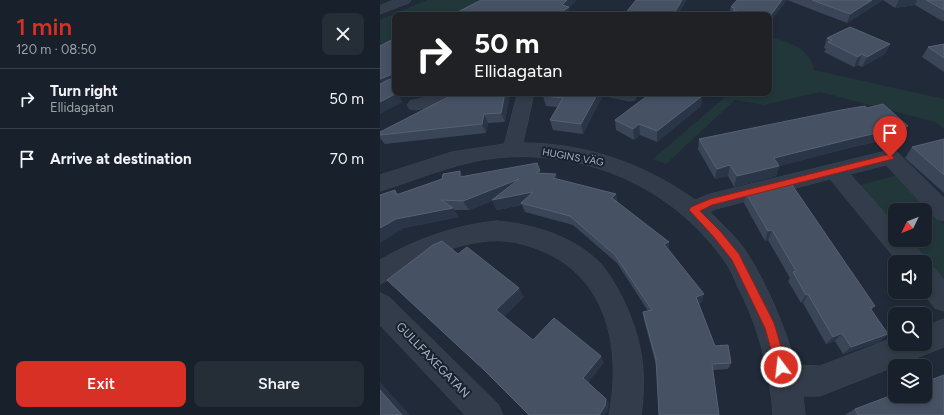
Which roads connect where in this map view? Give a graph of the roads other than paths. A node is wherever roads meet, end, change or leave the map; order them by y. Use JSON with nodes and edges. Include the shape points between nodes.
{"nodes":[{"id":1,"x":405,"y":0,"type":"edge"},
{"id":2,"x":380,"y":10,"type":"edge"},
{"id":3,"x":455,"y":96,"type":"edge"},
{"id":4,"x":525,"y":96,"type":"edge"},
{"id":5,"x":416,"y":105,"type":"dead end"},
{"id":6,"x":512,"y":150,"type":"junction"},
{"id":7,"x":835,"y":171,"type":"junction"},
{"id":8,"x":380,"y":183,"type":"edge"},
{"id":9,"x":694,"y":210,"type":"junction"},
{"id":10,"x":944,"y":212,"type":"edge"},
{"id":11,"x":907,"y":255,"type":"edge"},
{"id":12,"x":380,"y":273,"type":"edge"},
{"id":13,"x":932,"y":284,"type":"edge"},
{"id":14,"x":944,"y":299,"type":"edge"},
{"id":15,"x":380,"y":306,"type":"edge"},
{"id":16,"x":944,"y":333,"type":"edge"},
{"id":17,"x":932,"y":337,"type":"edge"},
{"id":18,"x":897,"y":351,"type":"edge"},
{"id":19,"x":785,"y":380,"type":"junction"},
{"id":20,"x":486,"y":415,"type":"edge"},
{"id":21,"x":624,"y":415,"type":"edge"},
{"id":22,"x":789,"y":415,"type":"edge"}],
"edges":[{"from":1,"to":2,"type":"street"},
{"from":3,"to":5,"type":"street"},
{"from":4,"to":6,"type":"street"},
{"from":6,"to":8,"type":"street","name":"HUGINS VÄG","via":[[447,161]]},
{"from":6,"to":9,"type":"street","name":"HUGINS VÄG","via":[[559,152],[592,158],[645,177]]},
{"from":7,"to":9,"type":"street","via":[[710,202]]},
{"from":7,"to":10,"type":"street","via":[[890,157]]},
{"from":7,"to":11,"type":"street"},
{"from":9,"to":19,"type":"street","name":"HUGINS VÄG","via":[[717,234],[739,264],[770,327]]},
{"from":12,"to":21,"type":"street","via":[[434,244],[467,235],[492,232],[514,232],[542,240],[571,254],[595,275],[619,323],[627,348],[629,393]]},
{"from":13,"to":14,"type":"street"},
{"from":15,"to":20,"type":"street","name":"GULLFAXEGATAN"},
{"from":16,"to":17,"type":"street"},
{"from":18,"to":19,"type":"street","via":[[820,381]]},
{"from":19,"to":22,"type":"street","name":"HUGINS VÄG"}]}
